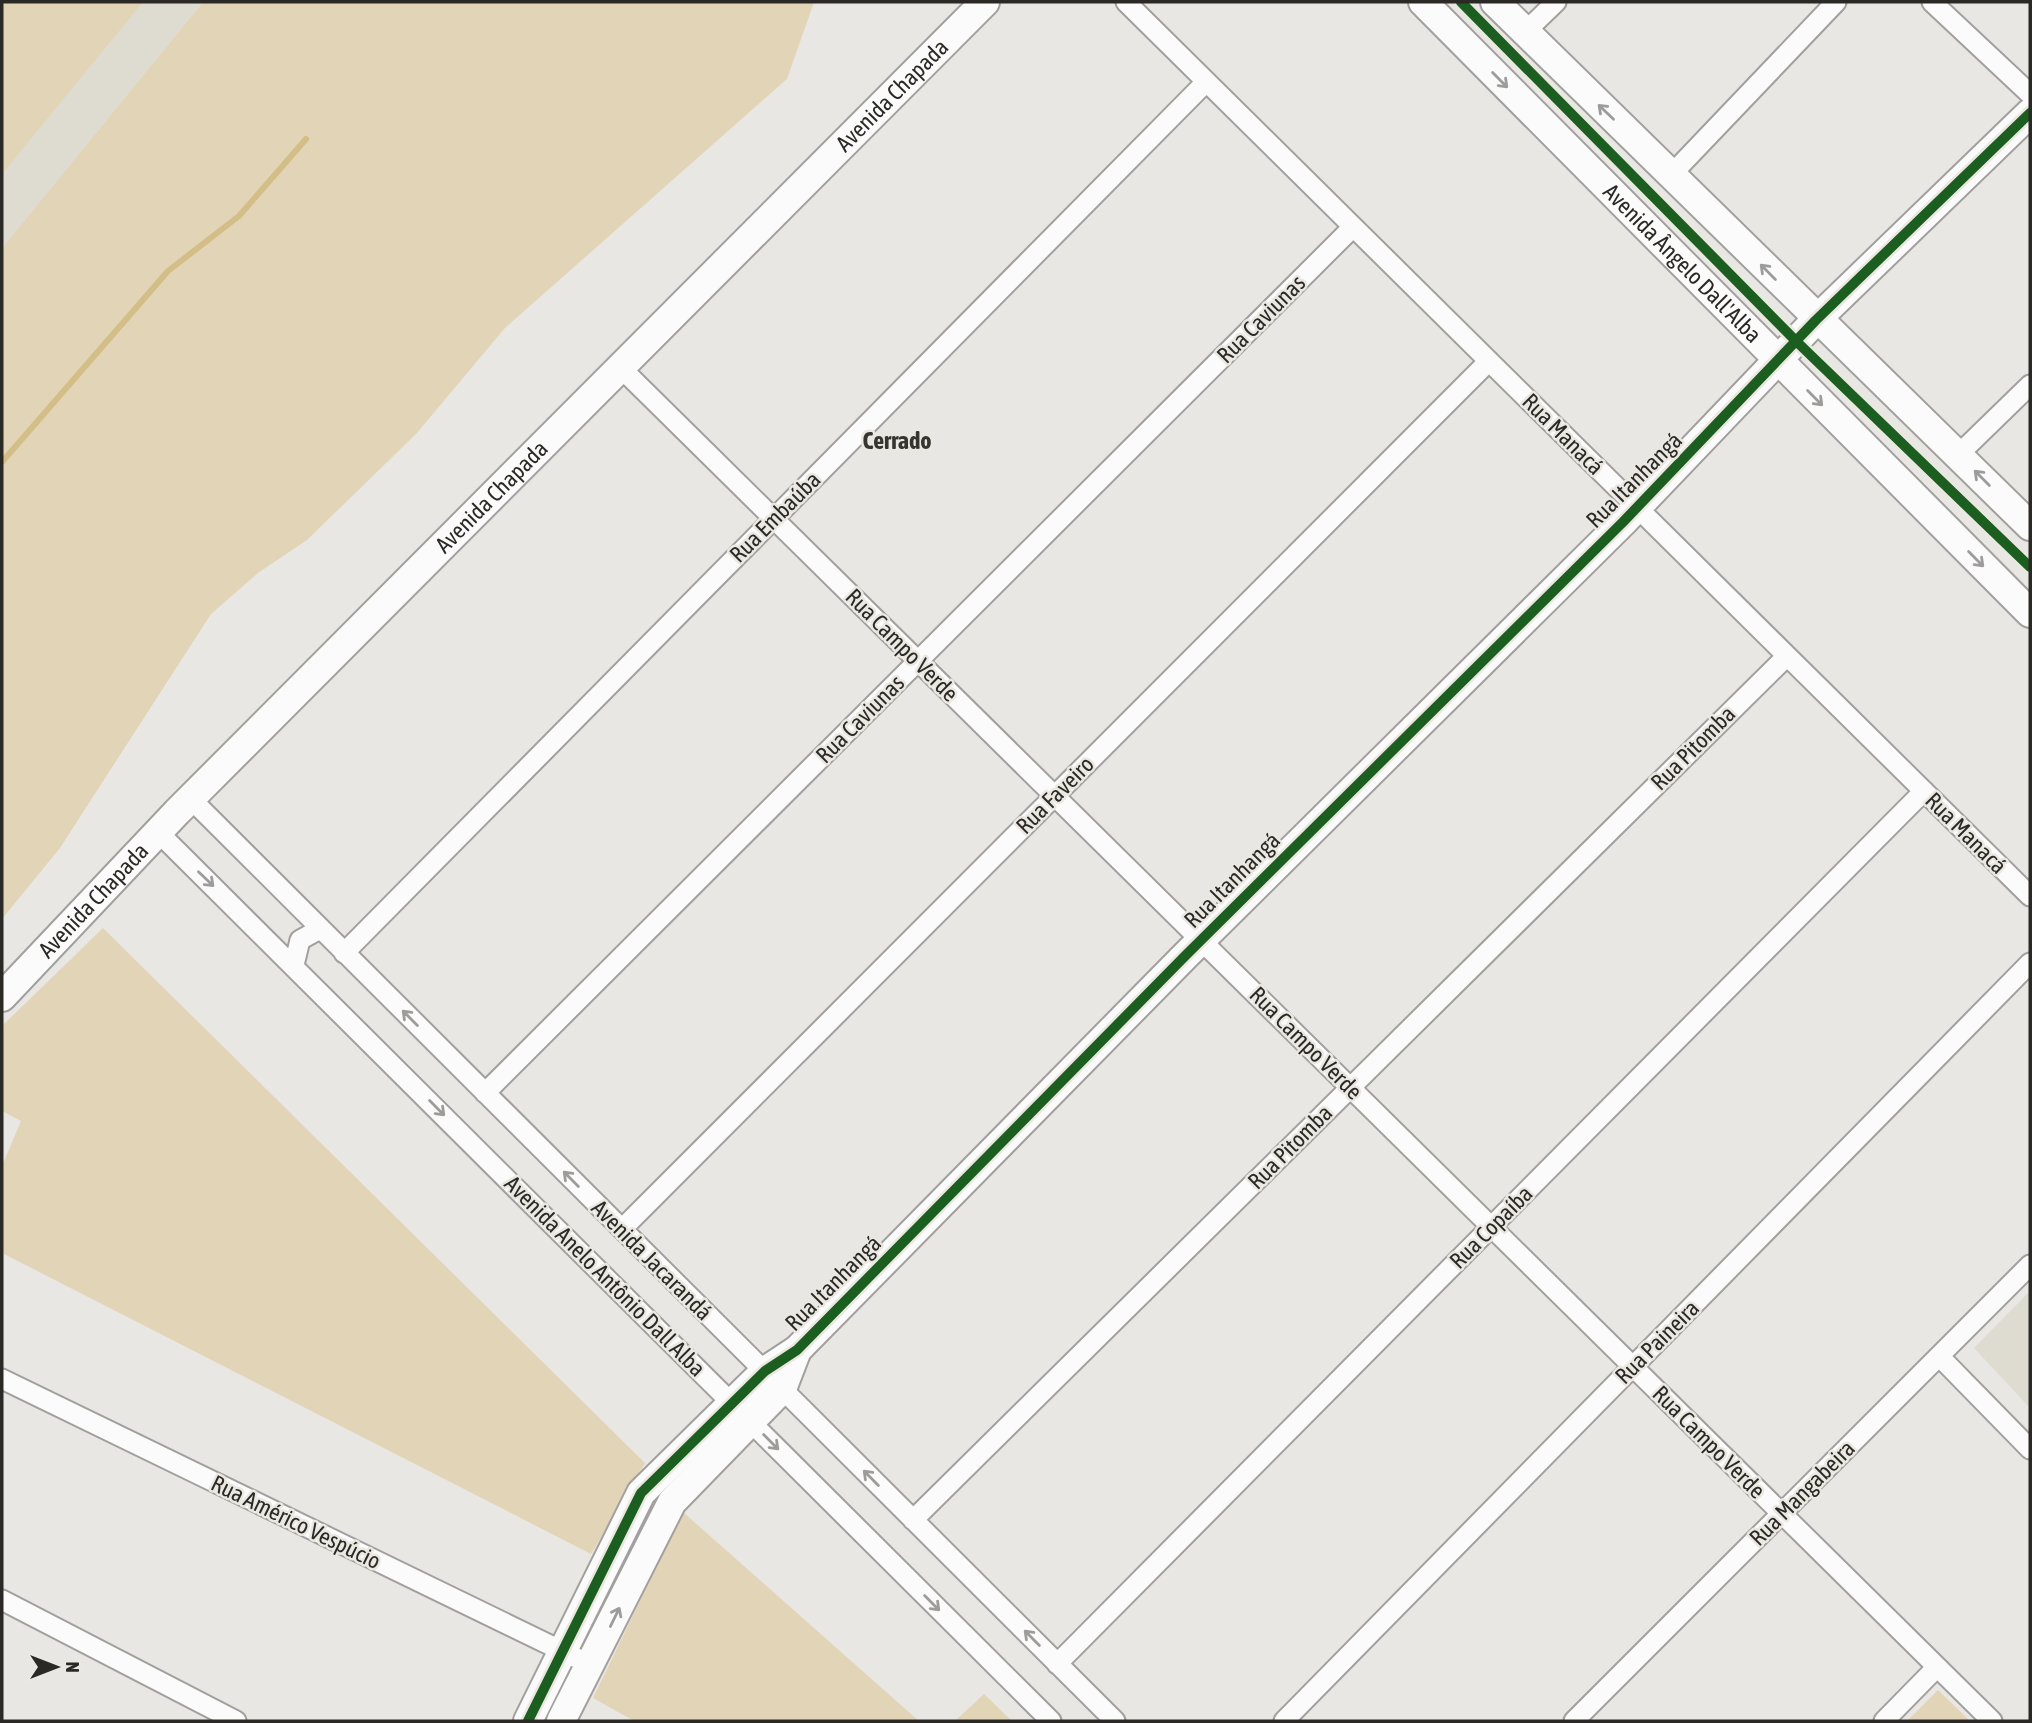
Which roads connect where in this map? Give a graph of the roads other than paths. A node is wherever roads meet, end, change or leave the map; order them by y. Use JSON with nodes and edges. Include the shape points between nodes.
{"nodes":[{"id":1,"x":985,"y":2,"type":"edge"},
{"id":2,"x":1126,"y":2,"type":"edge"},
{"id":3,"x":1423,"y":2,"type":"edge"},
{"id":4,"x":1494,"y":2,"type":"edge"},
{"id":5,"x":1556,"y":2,"type":"edge"},
{"id":6,"x":1836,"y":2,"type":"edge"},
{"id":7,"x":1933,"y":2,"type":"edge"},
{"id":8,"x":1525,"y":32,"type":"junction"},
{"id":9,"x":1206,"y":82,"type":"junction"},
{"id":10,"x":2030,"y":94,"type":"edge"},
{"id":11,"x":2030,"y":113,"type":"edge"},
{"id":12,"x":1671,"y":175,"type":"junction"},
{"id":13,"x":1353,"y":227,"type":"junction"},
{"id":14,"x":1816,"y":320,"type":"junction"},
{"id":15,"x":1489,"y":362,"type":"junction"},
{"id":16,"x":1779,"y":362,"type":"junction"},
{"id":17,"x":619,"y":366,"type":"junction"},
{"id":18,"x":2030,"y":385,"type":"edge"},
{"id":19,"x":1959,"y":454,"type":"junction"},
{"id":20,"x":1637,"y":507,"type":"junction"},
{"id":21,"x":774,"y":519,"type":"junction"},
{"id":22,"x":2030,"y":526,"type":"edge"},
{"id":23,"x":2030,"y":612,"type":"edge"},
{"id":24,"x":1787,"y":656,"type":"junction"},
{"id":25,"x":918,"y":661,"type":"junction"},
{"id":26,"x":1924,"y":791,"type":"junction"},
{"id":27,"x":1055,"y":796,"type":"junction"},
{"id":28,"x":190,"y":798,"type":"junction"},
{"id":29,"x":157,"y":831,"type":"junction"},
{"id":30,"x":2030,"y":896,"type":"edge"},
{"id":31,"x":320,"y":929,"type":"junction"},
{"id":32,"x":1201,"y":940,"type":"junction"},
{"id":33,"x":344,"y":953,"type":"junction"},
{"id":34,"x":2030,"y":962,"type":"edge"},
{"id":35,"x":294,"y":965,"type":"junction"},
{"id":36,"x":2,"y":998,"type":"edge"},
{"id":37,"x":1350,"y":1087,"type":"junction"},
{"id":38,"x":485,"y":1093,"type":"junction"},
{"id":39,"x":1491,"y":1227,"type":"junction"},
{"id":40,"x":622,"y":1229,"type":"junction"},
{"id":41,"x":2030,"y":1265,"type":"edge"},
{"id":42,"x":1939,"y":1356,"type":"junction"},
{"id":43,"x":1633,"y":1366,"type":"junction"},
{"id":44,"x":2,"y":1379,"type":"edge"},
{"id":45,"x":773,"y":1380,"type":"junction"},
{"id":46,"x":741,"y":1412,"type":"junction"},
{"id":47,"x":2030,"y":1449,"type":"edge"},
{"id":48,"x":1782,"y":1514,"type":"junction"},
{"id":49,"x":913,"y":1520,"type":"junction"},
{"id":50,"x":2,"y":1600,"type":"edge"},
{"id":51,"x":564,"y":1652,"type":"junction"},
{"id":52,"x":1057,"y":1664,"type":"junction"},
{"id":53,"x":591,"y":1665,"type":"junction"},
{"id":54,"x":1937,"y":1667,"type":"junction"},
{"id":55,"x":236,"y":1721,"type":"edge"},
{"id":56,"x":528,"y":1721,"type":"edge"},
{"id":57,"x":561,"y":1721,"type":"edge"},
{"id":58,"x":1051,"y":1721,"type":"edge"},
{"id":59,"x":1115,"y":1721,"type":"edge"},
{"id":60,"x":1284,"y":1721,"type":"edge"},
{"id":61,"x":1574,"y":1721,"type":"edge"},
{"id":62,"x":1884,"y":1721,"type":"edge"},
{"id":63,"x":1992,"y":1721,"type":"edge"}],
"edges":[{"from":1,"to":17,"type":"street","name":"Avenida Chapada"},
{"from":2,"to":9,"type":"street","name":"Rua Manacá"},
{"from":3,"to":16,"type":"street","name":"Avenida Ângelo Dall'Alba","one_way":true},
{"from":4,"to":8,"type":"street"},
{"from":5,"to":8,"type":"street"},
{"from":6,"to":12,"type":"street"},
{"from":7,"to":10,"type":"street"},
{"from":12,"to":8,"type":"street","one_way":true},
{"from":9,"to":13,"type":"street","name":"Rua Manacá"},
{"from":9,"to":21,"type":"street","name":"Rua Embaúba"},
{"from":11,"to":14,"type":"street","name":"Rua Itanhangá"},
{"from":14,"to":12,"type":"street","one_way":true},
{"from":13,"to":15,"type":"street","name":"Rua Manacá"},
{"from":13,"to":25,"type":"street","name":"Rua Caviunas"},
{"from":14,"to":16,"type":"street","name":"Rua Itanhangá"},
{"from":14,"to":19,"type":"street"},
{"from":15,"to":20,"type":"street","name":"Rua Manacá"},
{"from":15,"to":27,"type":"street","name":"Rua Faveiro"},
{"from":16,"to":20,"type":"street","name":"Rua Itanhangá"},
{"from":16,"to":23,"type":"street","name":"Avenida Ângelo Dall'Alba","one_way":true},
{"from":17,"to":21,"type":"street","name":"Rua Campo Verde"},
{"from":17,"to":28,"type":"street","name":"Avenida Chapada"},
{"from":18,"to":19,"type":"street"},
{"from":22,"to":19,"type":"street","one_way":true},
{"from":20,"to":24,"type":"street","name":"Rua Manacá"},
{"from":20,"to":32,"type":"street","name":"Rua Itanhangá"},
{"from":21,"to":25,"type":"street","name":"Rua Campo Verde"},
{"from":21,"to":33,"type":"street","name":"Rua Embaúba"},
{"from":24,"to":26,"type":"street","name":"Rua Manacá"},
{"from":24,"to":37,"type":"street","name":"Rua Pitomba"},
{"from":25,"to":27,"type":"street","name":"Rua Campo Verde"},
{"from":25,"to":38,"type":"street","name":"Rua Caviunas"},
{"from":26,"to":30,"type":"street","name":"Rua Manacá"},
{"from":26,"to":39,"type":"street","name":"Rua Copaíba"},
{"from":27,"to":32,"type":"street","name":"Rua Campo Verde"},
{"from":27,"to":40,"type":"street","name":"Rua Faveiro"},
{"from":28,"to":29,"type":"street","name":"Avenida Chapada"},
{"from":28,"to":31,"type":"street","name":"Avenida Jacarandá"},
{"from":29,"to":35,"type":"street","name":"Avenida Anelo Antônio Dall Alba","one_way":true},
{"from":29,"to":36,"type":"street","name":"Avenida Chapada"},
{"from":31,"to":33,"type":"street","name":"Avenida Jacarandá"},
{"from":31,"to":35,"type":"street","via":[[300,940]]},
{"from":32,"to":37,"type":"street","name":"Rua Campo Verde"},
{"from":32,"to":45,"type":"street","name":"Rua Itanhangá","via":[[797,1350]]},
{"from":38,"to":33,"type":"street","name":"Avenida Jacarandá","one_way":true},
{"from":34,"to":43,"type":"street","name":"Rua Paineira"},
{"from":35,"to":46,"type":"street","name":"Avenida Anelo Antônio Dall Alba","one_way":true},
{"from":37,"to":39,"type":"street","name":"Rua Campo Verde"},
{"from":37,"to":49,"type":"street","name":"Rua Pitomba"},
{"from":40,"to":38,"type":"street","name":"Avenida Jacarandá","one_way":true},
{"from":39,"to":43,"type":"street","name":"Rua Campo Verde"},
{"from":39,"to":52,"type":"street","name":"Rua Copaíba"},
{"from":40,"to":45,"type":"street","name":"Avenida Jacarandá"},
{"from":41,"to":42,"type":"street","name":"Rua Mangabeira"},
{"from":42,"to":47,"type":"street"},
{"from":42,"to":48,"type":"street","name":"Rua Mangabeira"},
{"from":43,"to":48,"type":"street","name":"Rua Campo Verde"},
{"from":43,"to":60,"type":"street","name":"Rua Paineira"},
{"from":44,"to":51,"type":"street","name":"Rua Américo Vespúcio"},
{"from":45,"to":46,"type":"street","name":"Rua Itanhangá"},
{"from":49,"to":45,"type":"street","name":"Avenida Jacarandá","one_way":true},
{"from":46,"to":51,"type":"street","name":"Rua Itanhangá","via":[[641,1493]]},
{"from":53,"to":46,"type":"street","name":"Rua Itanhangá","one_way":true,"via":[[672,1502]]},
{"from":46,"to":58,"type":"street","name":"Avenida Anelo Antônio Dall Alba","one_way":true},
{"from":48,"to":54,"type":"street","name":"Rua Campo Verde"},
{"from":48,"to":61,"type":"street","name":"Rua Mangabeira"},
{"from":52,"to":49,"type":"street","name":"Avenida Jacarandá","one_way":true},
{"from":50,"to":55,"type":"street"},
{"from":51,"to":53,"type":"street","name":"Rua Américo Vespúcio"},
{"from":51,"to":56,"type":"street","name":"Rua Itanhangá"},
{"from":52,"to":59,"type":"street","name":"Avenida Jacarandá"},
{"from":53,"to":57,"type":"street","name":"Rua Itanhangá"},
{"from":54,"to":62,"type":"street"},
{"from":54,"to":63,"type":"street","name":"Rua Campo Verde"}]}
